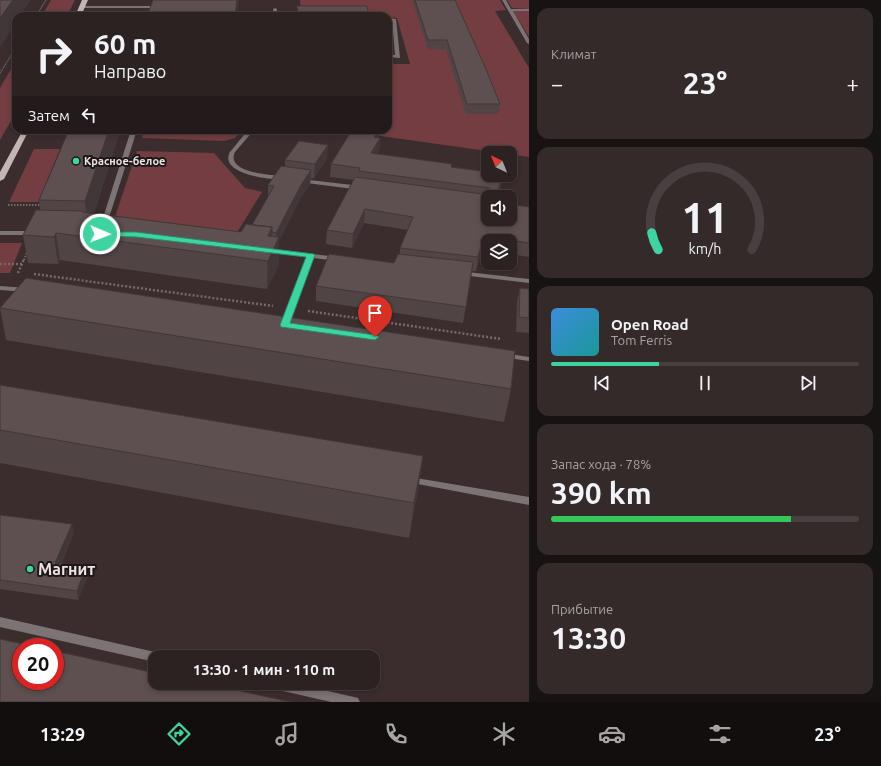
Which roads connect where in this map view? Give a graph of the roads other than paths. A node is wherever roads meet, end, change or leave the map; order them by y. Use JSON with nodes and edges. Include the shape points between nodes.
{"nodes":[{"id":1,"x":85,"y":0,"type":"edge"},
{"id":2,"x":504,"y":0,"type":"edge"},
{"id":3,"x":82,"y":7,"type":"junction"},
{"id":4,"x":163,"y":7,"type":"edge"},
{"id":5,"x":510,"y":10,"type":"junction"},
{"id":6,"x":529,"y":10,"type":"edge"},
{"id":7,"x":80,"y":12,"type":"edge"},
{"id":8,"x":392,"y":19,"type":"edge"},
{"id":9,"x":529,"y":43,"type":"edge"},
{"id":10,"x":392,"y":56,"type":"edge"},
{"id":11,"x":24,"y":134,"type":"edge"},
{"id":12,"x":133,"y":134,"type":"edge"},
{"id":13,"x":248,"y":134,"type":"edge"},
{"id":14,"x":0,"y":179,"type":"edge"},
{"id":15,"x":370,"y":190,"type":"edge"},
{"id":16,"x":0,"y":233,"type":"edge"},
{"id":17,"x":43,"y":233,"type":"edge"},
{"id":18,"x":100,"y":234,"type":"edge"},
{"id":19,"x":265,"y":250,"type":"edge"},
{"id":20,"x":311,"y":255,"type":"junction"},
{"id":21,"x":342,"y":259,"type":"edge"},
{"id":22,"x":451,"y":272,"type":"edge"},
{"id":23,"x":529,"y":281,"type":"edge"},
{"id":24,"x":0,"y":288,"type":"edge"},
{"id":25,"x":36,"y":292,"type":"edge"},
{"id":26,"x":284,"y":325,"type":"edge"},
{"id":27,"x":495,"y":354,"type":"edge"},
{"id":28,"x":529,"y":359,"type":"edge"},
{"id":29,"x":404,"y":478,"type":"edge"},
{"id":30,"x":529,"y":501,"type":"edge"},
{"id":31,"x":0,"y":622,"type":"edge"},
{"id":32,"x":148,"y":655,"type":"edge"},
{"id":33,"x":301,"y":690,"type":"edge"},
{"id":34,"x":354,"y":702,"type":"edge"}],
"edges":[{"from":1,"to":3,"type":"main road"},
{"from":2,"to":5,"type":"street"},
{"from":3,"to":4,"type":"street"},
{"from":3,"to":7,"type":"main road"},
{"from":5,"to":6,"type":"street"},
{"from":5,"to":9,"type":"street"},
{"from":8,"to":10,"type":"street","via":[[398,56]]},
{"from":11,"to":14,"type":"main road"},
{"from":12,"to":18,"type":"street"},
{"from":13,"to":15,"type":"street","via":[[231,154],[231,160],[239,169],[248,173]]},
{"from":16,"to":17,"type":"street"},
{"from":19,"to":20,"type":"street"},
{"from":20,"to":21,"type":"street"},
{"from":20,"to":26,"type":"street"},
{"from":22,"to":23,"type":"street"},
{"from":24,"to":25,"type":"street"},
{"from":27,"to":28,"type":"street"},
{"from":29,"to":30,"type":"street"},
{"from":31,"to":32,"type":"street"},
{"from":33,"to":34,"type":"street"}]}
